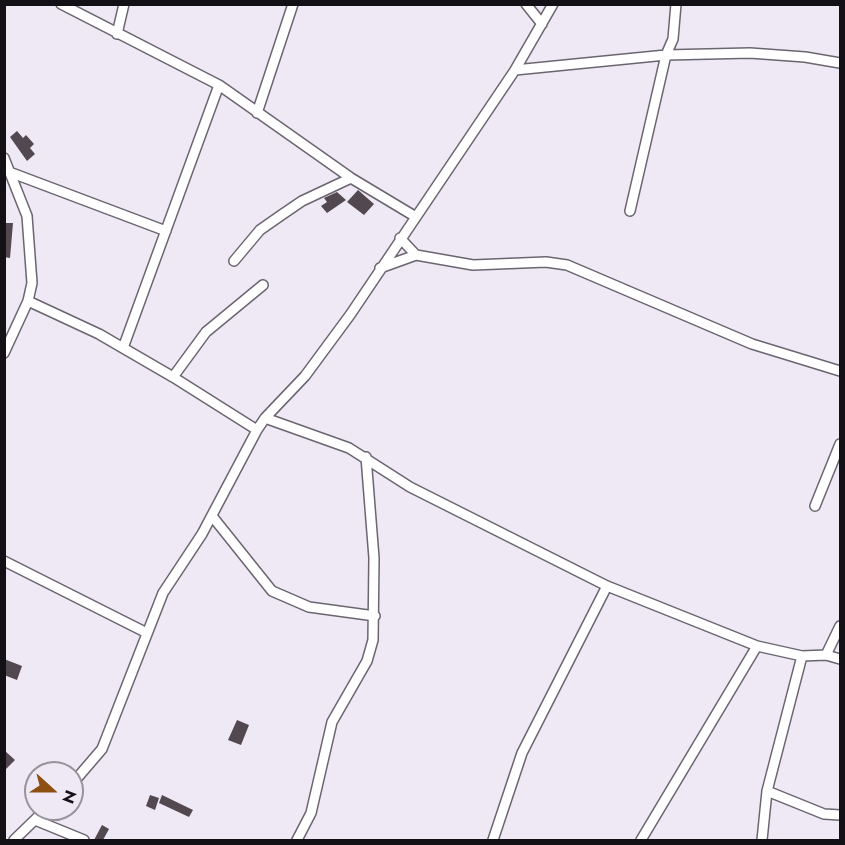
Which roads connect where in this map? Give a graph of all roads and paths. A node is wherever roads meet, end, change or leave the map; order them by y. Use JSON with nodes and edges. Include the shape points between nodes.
{"nodes":[{"id":1,"x":61,"y":4,"type":"edge"},
{"id":2,"x":124,"y":4,"type":"edge"},
{"id":3,"x":293,"y":4,"type":"edge"},
{"id":4,"x":526,"y":4,"type":"edge"},
{"id":5,"x":553,"y":4,"type":"edge"},
{"id":6,"x":676,"y":4,"type":"edge"},
{"id":7,"x":542,"y":24,"type":"junction"},
{"id":8,"x":117,"y":34,"type":"junction"},
{"id":9,"x":666,"y":56,"type":"junction"},
{"id":10,"x":840,"y":63,"type":"edge"},
{"id":11,"x":515,"y":70,"type":"junction"},
{"id":12,"x":219,"y":85,"type":"junction"},
{"id":13,"x":257,"y":113,"type":"junction"},
{"id":14,"x":4,"y":158,"type":"edge"},
{"id":15,"x":12,"y":173,"type":"junction"},
{"id":16,"x":351,"y":178,"type":"junction"},
{"id":17,"x":630,"y":211,"type":"dead end"},
{"id":18,"x":416,"y":217,"type":"junction"},
{"id":19,"x":166,"y":231,"type":"junction"},
{"id":20,"x":400,"y":238,"type":"junction"},
{"id":21,"x":416,"y":255,"type":"junction"},
{"id":22,"x":234,"y":261,"type":"dead end"},
{"id":23,"x":380,"y":268,"type":"junction"},
{"id":24,"x":263,"y":285,"type":"dead end"},
{"id":25,"x":28,"y":301,"type":"junction"},
{"id":26,"x":123,"y":348,"type":"junction"},
{"id":27,"x":4,"y":353,"type":"edge"},
{"id":28,"x":840,"y":371,"type":"edge"},
{"id":29,"x":173,"y":377,"type":"junction"},
{"id":30,"x":265,"y":418,"type":"junction"},
{"id":31,"x":257,"y":430,"type":"junction"},
{"id":32,"x":840,"y":444,"type":"edge"},
{"id":33,"x":366,"y":457,"type":"junction"},
{"id":34,"x":815,"y":506,"type":"dead end"},
{"id":35,"x":212,"y":516,"type":"junction"},
{"id":36,"x":4,"y":561,"type":"edge"},
{"id":37,"x":607,"y":586,"type":"junction"},
{"id":38,"x":375,"y":616,"type":"junction"},
{"id":39,"x":840,"y":626,"type":"edge"},
{"id":40,"x":147,"y":633,"type":"junction"},
{"id":41,"x":758,"y":646,"type":"junction"},
{"id":42,"x":826,"y":655,"type":"junction"},
{"id":43,"x":802,"y":656,"type":"junction"},
{"id":44,"x":840,"y":659,"type":"edge"},
{"id":45,"x":84,"y":769,"type":"edge"},
{"id":46,"x":767,"y":791,"type":"junction"},
{"id":47,"x":840,"y":815,"type":"edge"},
{"id":48,"x":34,"y":821,"type":"edge"},
{"id":49,"x":37,"y":821,"type":"edge"},
{"id":50,"x":14,"y":840,"type":"edge"},
{"id":51,"x":84,"y":840,"type":"edge"},
{"id":52,"x":297,"y":840,"type":"edge"},
{"id":53,"x":493,"y":840,"type":"edge"},
{"id":54,"x":641,"y":840,"type":"edge"},
{"id":55,"x":762,"y":840,"type":"edge"}],
"edges":[{"from":1,"to":8,"type":"street"},
{"from":2,"to":8,"type":"street"},
{"from":3,"to":13,"type":"street"},
{"from":4,"to":7,"type":"street"},
{"from":5,"to":7,"type":"street"},
{"from":6,"to":9,"type":"street","via":[[673,39]]},
{"from":7,"to":11,"type":"street"},
{"from":8,"to":12,"type":"street"},
{"from":9,"to":10,"type":"street","via":[[768,53]]},
{"from":9,"to":11,"type":"street"},
{"from":9,"to":17,"type":"street"},
{"from":11,"to":18,"type":"street"},
{"from":12,"to":13,"type":"street"},
{"from":12,"to":19,"type":"street"},
{"from":13,"to":16,"type":"street"},
{"from":14,"to":15,"type":"street"},
{"from":15,"to":19,"type":"street"},
{"from":15,"to":25,"type":"street","via":[[27,216],[32,282]]},
{"from":16,"to":18,"type":"street"},
{"from":16,"to":22,"type":"street","via":[[279,216],[260,230]]},
{"from":18,"to":20,"type":"street"},
{"from":19,"to":26,"type":"street"},
{"from":20,"to":21,"type":"street"},
{"from":20,"to":23,"type":"street"},
{"from":21,"to":23,"type":"street"},
{"from":21,"to":28,"type":"street","via":[[473,265],[567,265],[752,344]]},
{"from":23,"to":30,"type":"street","via":[[305,376]]},
{"from":24,"to":29,"type":"street","via":[[215,323]]},
{"from":25,"to":26,"type":"street"},
{"from":25,"to":27,"type":"street"},
{"from":26,"to":29,"type":"street"},
{"from":29,"to":31,"type":"street"},
{"from":30,"to":31,"type":"street"},
{"from":30,"to":33,"type":"street"},
{"from":31,"to":35,"type":"street"},
{"from":32,"to":34,"type":"street"},
{"from":33,"to":37,"type":"street","via":[[410,487]]},
{"from":33,"to":38,"type":"street"},
{"from":35,"to":38,"type":"street","via":[[272,591],[309,607]]},
{"from":35,"to":40,"type":"street","via":[[163,593]]},
{"from":36,"to":40,"type":"street"},
{"from":37,"to":41,"type":"street"},
{"from":37,"to":53,"type":"street","via":[[522,753]]},
{"from":38,"to":52,"type":"street","via":[[367,661],[332,722],[310,813]]},
{"from":39,"to":42,"type":"street"},
{"from":40,"to":45,"type":"street","via":[[117,717],[102,749]]},
{"from":41,"to":43,"type":"street"},
{"from":41,"to":54,"type":"street"},
{"from":42,"to":43,"type":"street"},
{"from":42,"to":44,"type":"street"},
{"from":43,"to":46,"type":"street"},
{"from":46,"to":47,"type":"street","via":[[824,814]]},
{"from":46,"to":55,"type":"street"},
{"from":48,"to":50,"type":"street"},
{"from":49,"to":51,"type":"street"}]}
